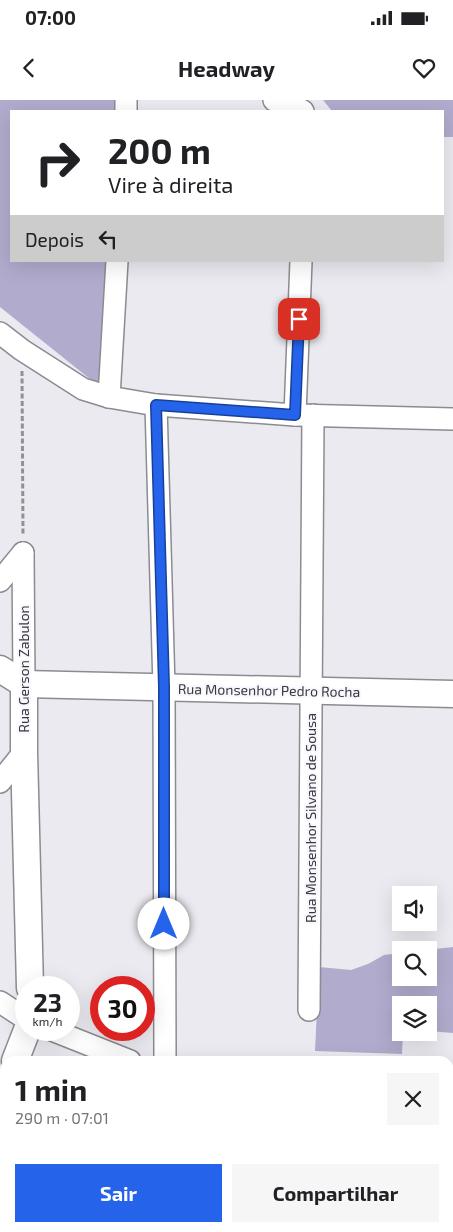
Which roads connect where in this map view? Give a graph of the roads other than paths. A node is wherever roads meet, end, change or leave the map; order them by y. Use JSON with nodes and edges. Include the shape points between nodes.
{"nodes":[{"id":1,"x":274,"y":100,"type":"edge"},
{"id":2,"x":301,"y":110,"type":"edge"},
{"id":3,"x":117,"y":262,"type":"edge"},
{"id":4,"x":301,"y":262,"type":"edge"},
{"id":5,"x":0,"y":333,"type":"edge"},
{"id":6,"x":109,"y":397,"type":"junction"},
{"id":7,"x":156,"y":405,"type":"junction"},
{"id":8,"x":304,"y":415,"type":"junction"},
{"id":9,"x":453,"y":419,"type":"edge"},
{"id":10,"x":0,"y":580,"type":"edge"},
{"id":11,"x":0,"y":669,"type":"edge"},
{"id":12,"x":24,"y":684,"type":"junction"},
{"id":13,"x":164,"y":687,"type":"junction"},
{"id":14,"x":311,"y":691,"type":"junction"},
{"id":15,"x":453,"y":694,"type":"edge"},
{"id":16,"x":24,"y":752,"type":"junction"},
{"id":17,"x":0,"y":782,"type":"edge"},
{"id":18,"x":30,"y":976,"type":"edge"},
{"id":19,"x":0,"y":1002,"type":"edge"},
{"id":20,"x":309,"y":1010,"type":"dead end"},
{"id":21,"x":15,"y":1012,"type":"edge"},
{"id":22,"x":23,"y":1041,"type":"edge"},
{"id":23,"x":80,"y":1041,"type":"edge"},
{"id":24,"x":17,"y":1056,"type":"edge"},
{"id":25,"x":117,"y":1056,"type":"edge"},
{"id":26,"x":165,"y":1056,"type":"edge"}],
"edges":[{"from":1,"to":2,"type":"street"},
{"from":3,"to":6,"type":"street"},
{"from":4,"to":8,"type":"street","name":"Rua Monsenhor Silvano de Sousa"},
{"from":5,"to":6,"type":"street","via":[[82,389]]},
{"from":6,"to":7,"type":"street"},
{"from":7,"to":8,"type":"street"},
{"from":7,"to":13,"type":"street"},
{"from":8,"to":9,"type":"street"},
{"from":8,"to":14,"type":"street","name":"Rua Monsenhor Silvano de Sousa"},
{"from":10,"to":12,"type":"street","name":"Rua Gerson Zabulon","via":[[23,553]]},
{"from":11,"to":12,"type":"street"},
{"from":12,"to":13,"type":"street","name":"Rua Monsenhor Pedro Rocha"},
{"from":12,"to":16,"type":"street","name":"Rua Gerson Zabulon"},
{"from":13,"to":14,"type":"street","name":"Rua Monsenhor Pedro Rocha"},
{"from":13,"to":26,"type":"street"},
{"from":14,"to":15,"type":"street","name":"Rua Monsenhor Pedro Rocha"},
{"from":14,"to":20,"type":"street","name":"Rua Monsenhor Silvano de Sousa"},
{"from":16,"to":17,"type":"street"},
{"from":16,"to":18,"type":"street","name":"Rua Gerson Zabulon"},
{"from":19,"to":21,"type":"street"},
{"from":22,"to":24,"type":"street"},
{"from":23,"to":25,"type":"street"}]}
